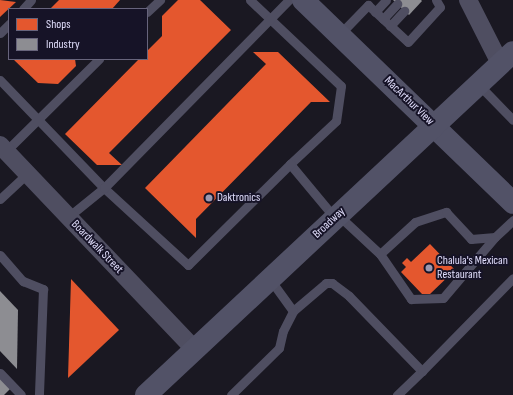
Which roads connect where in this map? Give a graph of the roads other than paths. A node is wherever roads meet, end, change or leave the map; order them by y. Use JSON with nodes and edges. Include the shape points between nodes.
{"nodes":[{"id":1,"x":31,"y":0,"type":"edge"},
{"id":2,"x":160,"y":0,"type":"edge"},
{"id":3,"x":250,"y":0,"type":"edge"},
{"id":4,"x":289,"y":0,"type":"edge"},
{"id":5,"x":303,"y":0,"type":"edge"},
{"id":6,"x":386,"y":0,"type":"edge"},
{"id":7,"x":436,"y":0,"type":"edge"},
{"id":8,"x":468,"y":0,"type":"edge"},
{"id":9,"x":370,"y":2,"type":"edge"},
{"id":10,"x":397,"y":4,"type":"dead end"},
{"id":11,"x":24,"y":8,"type":"edge"},
{"id":12,"x":148,"y":11,"type":"edge"},
{"id":13,"x":404,"y":11,"type":"dead end"},
{"id":14,"x":375,"y":12,"type":"junction"},
{"id":15,"x":269,"y":18,"type":"junction"},
{"id":16,"x":383,"y":19,"type":"junction"},
{"id":17,"x":8,"y":25,"type":"edge"},
{"id":18,"x":390,"y":26,"type":"junction"},
{"id":19,"x":0,"y":33,"type":"edge"},
{"id":20,"x":340,"y":35,"type":"junction"},
{"id":21,"x":507,"y":58,"type":"edge"},
{"id":22,"x":98,"y":60,"type":"edge"},
{"id":23,"x":0,"y":80,"type":"edge"},
{"id":24,"x":478,"y":84,"type":"junction"},
{"id":25,"x":510,"y":110,"type":"edge"},
{"id":26,"x":37,"y":119,"type":"junction"},
{"id":27,"x":513,"y":120,"type":"edge"},
{"id":28,"x":433,"y":124,"type":"junction"},
{"id":29,"x":3,"y":148,"type":"edge"},
{"id":30,"x":290,"y":164,"type":"junction"},
{"id":31,"x":27,"y":174,"type":"junction"},
{"id":32,"x":104,"y":188,"type":"junction"},
{"id":33,"x":0,"y":199,"type":"edge"},
{"id":34,"x":513,"y":202,"type":"edge"},
{"id":35,"x":68,"y":217,"type":"junction"},
{"id":36,"x":336,"y":217,"type":"junction"},
{"id":37,"x":513,"y":220,"type":"edge"},
{"id":38,"x":495,"y":237,"type":"junction"},
{"id":39,"x":380,"y":254,"type":"junction"},
{"id":40,"x":0,"y":255,"type":"edge"},
{"id":41,"x":270,"y":278,"type":"junction"},
{"id":42,"x":513,"y":278,"type":"edge"},
{"id":43,"x":293,"y":311,"type":"junction"},
{"id":44,"x":194,"y":349,"type":"junction"},
{"id":45,"x":422,"y":371,"type":"junction"},
{"id":46,"x":0,"y":373,"type":"edge"},
{"id":47,"x":21,"y":395,"type":"edge"},
{"id":48,"x":39,"y":395,"type":"edge"},
{"id":49,"x":146,"y":395,"type":"edge"},
{"id":50,"x":231,"y":395,"type":"edge"},
{"id":51,"x":397,"y":395,"type":"edge"}],
"edges":[{"from":1,"to":11,"type":"lane"},
{"from":2,"to":12,"type":"lane"},
{"from":3,"to":15,"type":"lane"},
{"from":4,"to":15,"type":"lane"},
{"from":5,"to":20,"type":"main road","name":"MacArthur View"},
{"from":6,"to":14,"type":"lane"},
{"from":7,"to":18,"type":"lane","via":[[440,7],[408,42]]},
{"from":8,"to":21,"type":"street"},
{"from":9,"to":14,"type":"lane"},
{"from":9,"to":20,"type":"lane"},
{"from":10,"to":16,"type":"lane"},
{"from":13,"to":18,"type":"lane"},
{"from":14,"to":16,"type":"lane"},
{"from":15,"to":30,"type":"lane","via":[[341,86],[336,121]]},
{"from":15,"to":32,"type":"lane"},
{"from":16,"to":18,"type":"lane"},
{"from":17,"to":19,"type":"lane"},
{"from":20,"to":28,"type":"main road","name":"MacArthur View"},
{"from":21,"to":24,"type":"main road","name":"Broadway"},
{"from":22,"to":26,"type":"lane"},
{"from":23,"to":26,"type":"lane"},
{"from":24,"to":25,"type":"lane"},
{"from":24,"to":28,"type":"main road","name":"Broadway"},
{"from":25,"to":27,"type":"lane"},
{"from":26,"to":29,"type":"lane"},
{"from":26,"to":32,"type":"lane"},
{"from":28,"to":34,"type":"main road","name":"MacArthur View"},
{"from":28,"to":36,"type":"main road","name":"Broadway"},
{"from":29,"to":31,"type":"street","name":"Boardwalk Street"},
{"from":30,"to":32,"type":"lane","via":[[188,264]]},
{"from":30,"to":36,"type":"lane"},
{"from":31,"to":33,"type":"lane"},
{"from":31,"to":35,"type":"street","name":"Boardwalk Street"},
{"from":32,"to":35,"type":"lane"},
{"from":35,"to":44,"type":"street","name":"Boardwalk Street"},
{"from":36,"to":39,"type":"lane"},
{"from":36,"to":41,"type":"main road","name":"Broadway"},
{"from":37,"to":38,"type":"lane"},
{"from":38,"to":39,"type":"lane","via":[[471,239],[446,212],[415,222]]},
{"from":38,"to":39,"type":"lane","via":[[442,298],[411,299]]},
{"from":40,"to":48,"type":"lane","via":[[23,282],[43,289]]},
{"from":41,"to":43,"type":"lane"},
{"from":41,"to":44,"type":"main road","name":"Broadway"},
{"from":42,"to":45,"type":"lane"},
{"from":43,"to":45,"type":"lane","via":[[326,283],[332,283]]},
{"from":43,"to":50,"type":"lane","via":[[283,331],[279,348]]},
{"from":44,"to":49,"type":"main road","name":"Broadway"},
{"from":45,"to":51,"type":"lane"},
{"from":46,"to":47,"type":"lane"}]}
